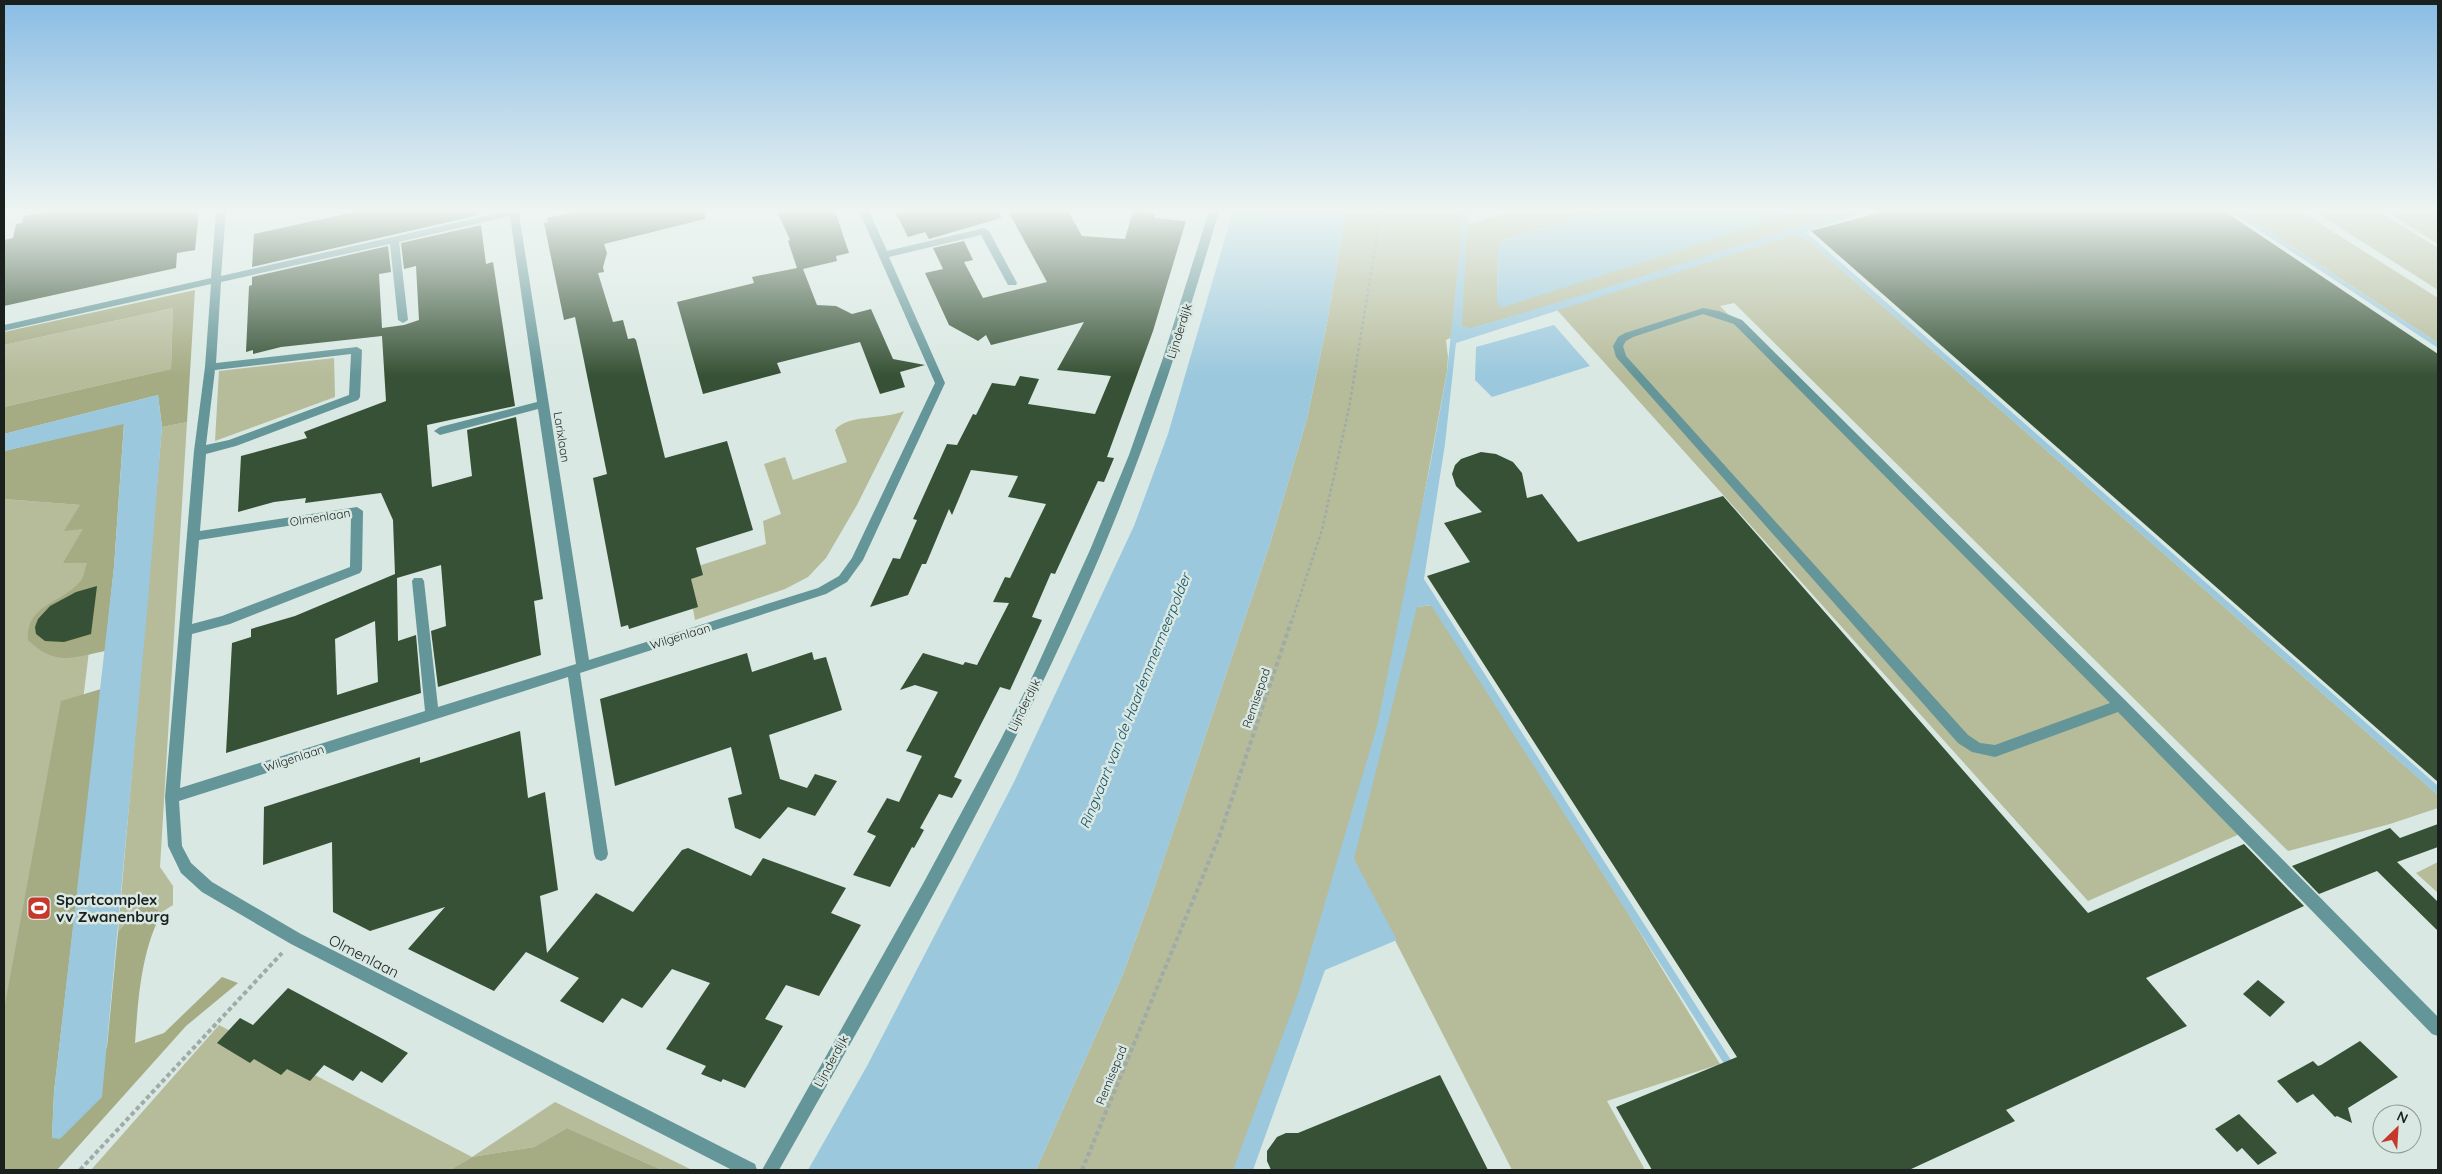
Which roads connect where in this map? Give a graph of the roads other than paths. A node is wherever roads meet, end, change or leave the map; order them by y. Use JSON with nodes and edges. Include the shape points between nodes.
{"nodes":[{"id":1,"x":218,"y":266,"type":"edge"},
{"id":2,"x":283,"y":266,"type":"edge"},
{"id":3,"x":397,"y":266,"type":"edge"},
{"id":4,"x":525,"y":266,"type":"edge"},
{"id":5,"x":888,"y":266,"type":"edge"},
{"id":6,"x":1003,"y":266,"type":"edge"},
{"id":7,"x":1198,"y":266,"type":"edge"},
{"id":8,"x":217,"y":281,"type":"junction"},
{"id":9,"x":1012,"y":283,"type":"dead end"},
{"id":10,"x":403,"y":320,"type":"dead end"},
{"id":11,"x":4,"y":328,"type":"edge"},
{"id":12,"x":210,"y":367,"type":"junction"},
{"id":13,"x":543,"y":404,"type":"junction"},
{"id":14,"x":440,"y":431,"type":"dead end"},
{"id":15,"x":200,"y":451,"type":"junction"},
{"id":16,"x":194,"y":536,"type":"junction"},
{"id":17,"x":418,"y":581,"type":"dead end"},
{"id":18,"x":186,"y":631,"type":"junction"},
{"id":19,"x":578,"y":668,"type":"junction"},
{"id":20,"x":2121,"y":705,"type":"junction"},
{"id":21,"x":432,"y":714,"type":"junction"},
{"id":22,"x":172,"y":797,"type":"junction"},
{"id":23,"x":601,"y":854,"type":"dead end"},
{"id":24,"x":2438,"y":1028,"type":"edge"},
{"id":25,"x":749,"y":1170,"type":"edge"},
{"id":26,"x":770,"y":1170,"type":"edge"}],
"edges":[{"from":1,"to":8,"type":"street","name":"Olmenlaan"},
{"from":2,"to":8,"type":"street"},
{"from":3,"to":10,"type":"street"},
{"from":4,"to":13,"type":"street","name":"Larixlaan"},
{"from":5,"to":19,"type":"street","name":"Wilgenlaan","via":[[940,382],[858,560],[843,578],[822,591]]},
{"from":6,"to":9,"type":"street"},
{"from":7,"to":26,"type":"street","name":"Lijnderdijk","via":[[1152,412],[1076,599],[1004,749],[942,867]]},
{"from":8,"to":11,"type":"street"},
{"from":8,"to":12,"type":"street","name":"Olmenlaan"},
{"from":12,"to":15,"type":"street","name":"Olmenlaan"},
{"from":12,"to":15,"type":"street","via":[[357,350],[354,397],[232,443]]},
{"from":13,"to":14,"type":"street"},
{"from":13,"to":19,"type":"street","name":"Larixlaan"},
{"from":15,"to":16,"type":"street","name":"Olmenlaan"},
{"from":16,"to":18,"type":"street","name":"Olmenlaan"},
{"from":16,"to":18,"type":"street","name":"Olmenlaan","via":[[357,511],[356,570],[225,620]]},
{"from":17,"to":21,"type":"street"},
{"from":18,"to":22,"type":"street","name":"Olmenlaan"},
{"from":19,"to":21,"type":"street","name":"Wilgenlaan"},
{"from":19,"to":23,"type":"street","name":"Larixlaan"},
{"from":20,"to":20,"type":"street","via":[[1738,322],[1703,311],[1628,335],[1622,340],[1618,346],[1621,357],[1963,739],[1976,748],[1995,751]]},
{"from":20,"to":24,"type":"street"},
{"from":21,"to":22,"type":"street","name":"Wilgenlaan"},
{"from":22,"to":25,"type":"street","name":"Olmenlaan","via":[[175,846],[186,868],[207,887],[296,939]]}]}
